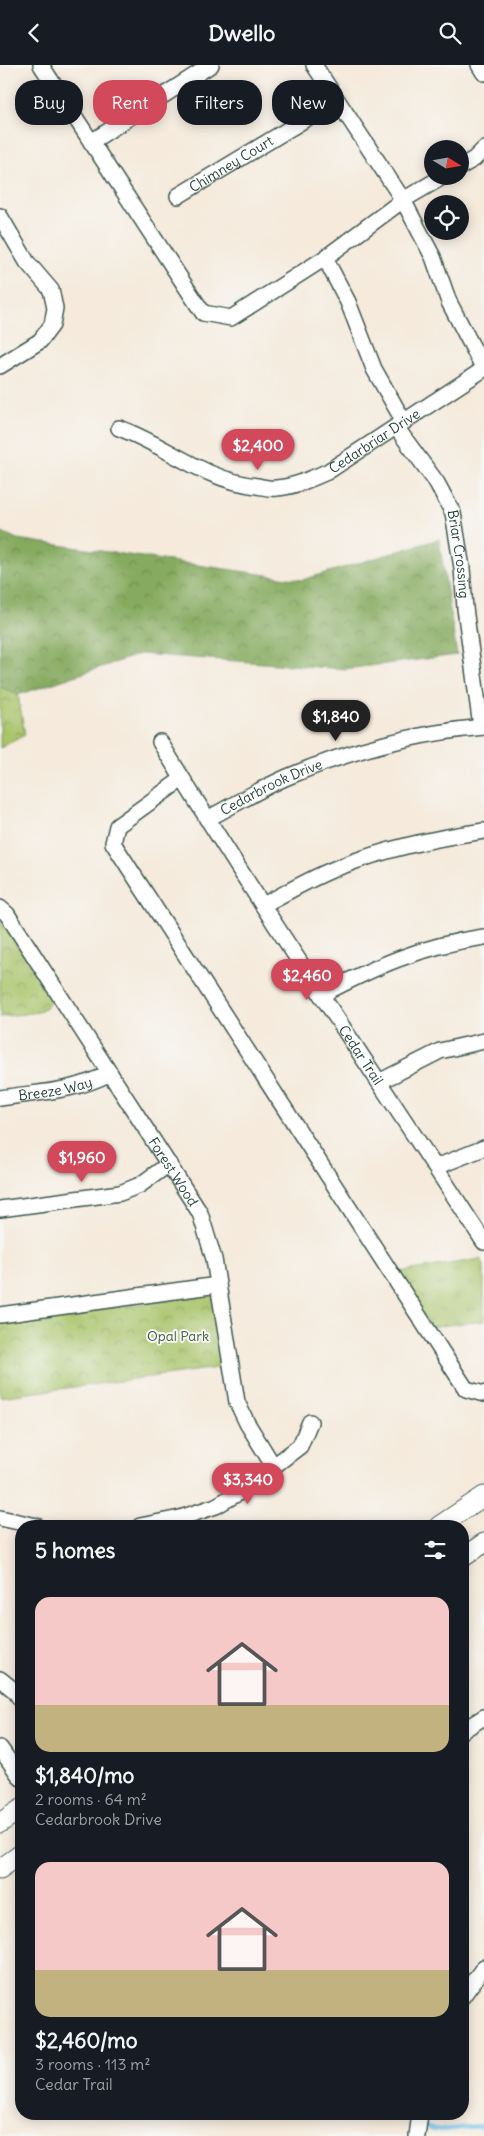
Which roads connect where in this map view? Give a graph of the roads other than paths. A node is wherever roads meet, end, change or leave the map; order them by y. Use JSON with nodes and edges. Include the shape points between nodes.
{"nodes":[{"id":1,"x":41,"y":65,"type":"edge"},
{"id":2,"x":211,"y":65,"type":"edge"},
{"id":3,"x":314,"y":65,"type":"edge"},
{"id":4,"x":478,"y":65,"type":"edge"},
{"id":5,"x":484,"y":73,"type":"edge"},
{"id":6,"x":324,"y":80,"type":"edge"},
{"id":7,"x":344,"y":111,"type":"edge"},
{"id":8,"x":296,"y":125,"type":"edge"},
{"id":9,"x":91,"y":142,"type":"junction"},
{"id":10,"x":484,"y":149,"type":"edge"},
{"id":11,"x":469,"y":162,"type":"edge"},
{"id":12,"x":429,"y":185,"type":"edge"},
{"id":13,"x":178,"y":196,"type":"dead end"},
{"id":14,"x":403,"y":200,"type":"junction"},
{"id":15,"x":0,"y":216,"type":"edge"},
{"id":16,"x":4,"y":232,"type":"edge"},
{"id":17,"x":324,"y":258,"type":"junction"},
{"id":18,"x":0,"y":366,"type":"edge"},
{"id":19,"x":484,"y":369,"type":"edge"},
{"id":20,"x":400,"y":425,"type":"junction"},
{"id":21,"x":119,"y":428,"type":"dead end"},
{"id":22,"x":483,"y":727,"type":"edge"},
{"id":23,"x":160,"y":742,"type":"dead end"},
{"id":24,"x":182,"y":779,"type":"junction"},
{"id":25,"x":207,"y":819,"type":"junction"},
{"id":26,"x":484,"y":831,"type":"edge"},
{"id":27,"x":262,"y":905,"type":"junction"},
{"id":28,"x":0,"y":908,"type":"edge"},
{"id":29,"x":484,"y":937,"type":"edge"},
{"id":30,"x":320,"y":995,"type":"junction"},
{"id":31,"x":484,"y":1041,"type":"edge"},
{"id":32,"x":110,"y":1073,"type":"junction"},
{"id":33,"x":379,"y":1082,"type":"junction"},
{"id":34,"x":0,"y":1098,"type":"edge"},
{"id":35,"x":484,"y":1149,"type":"edge"},
{"id":36,"x":169,"y":1164,"type":"junction"},
{"id":37,"x":436,"y":1167,"type":"junction"},
{"id":38,"x":0,"y":1209,"type":"edge"},
{"id":39,"x":484,"y":1242,"type":"edge"},
{"id":40,"x":218,"y":1285,"type":"junction"},
{"id":41,"x":0,"y":1315,"type":"edge"},
{"id":42,"x":484,"y":1394,"type":"edge"},
{"id":43,"x":310,"y":1422,"type":"dead end"},
{"id":44,"x":274,"y":1467,"type":"junction"},
{"id":45,"x":484,"y":1496,"type":"edge"},
{"id":46,"x":0,"y":1518,"type":"edge"},
{"id":47,"x":170,"y":1520,"type":"edge"},
{"id":48,"x":448,"y":1520,"type":"edge"},
{"id":49,"x":15,"y":1521,"type":"edge"},
{"id":50,"x":484,"y":1543,"type":"edge"},
{"id":51,"x":469,"y":1553,"type":"edge"},
{"id":52,"x":0,"y":1679,"type":"edge"},
{"id":53,"x":15,"y":1691,"type":"edge"},
{"id":54,"x":484,"y":1717,"type":"edge"},
{"id":55,"x":469,"y":1727,"type":"edge"},
{"id":56,"x":0,"y":1748,"type":"edge"},
{"id":57,"x":15,"y":1769,"type":"edge"},
{"id":58,"x":15,"y":1813,"type":"edge"},
{"id":59,"x":0,"y":1823,"type":"edge"},
{"id":60,"x":15,"y":1858,"type":"edge"},
{"id":61,"x":0,"y":1869,"type":"edge"},
{"id":62,"x":484,"y":1967,"type":"edge"},
{"id":63,"x":469,"y":1987,"type":"edge"},
{"id":64,"x":419,"y":2120,"type":"edge"},
{"id":65,"x":417,"y":2136,"type":"edge"}],
"edges":[{"from":1,"to":9,"type":"street"},
{"from":2,"to":9,"type":"street"},
{"from":3,"to":6,"type":"street"},
{"from":4,"to":5,"type":"street"},
{"from":7,"to":14,"type":"street"},
{"from":8,"to":13,"type":"street","name":"Chimney Court"},
{"from":9,"to":17,"type":"street","via":[[202,313],[231,318]]},
{"from":10,"to":11,"type":"street"},
{"from":12,"to":14,"type":"street"},
{"from":14,"to":17,"type":"street"},
{"from":14,"to":19,"type":"street"},
{"from":15,"to":16,"type":"street"},
{"from":16,"to":18,"type":"street","via":[[52,290],[55,308],[52,325],[40,341]]},
{"from":17,"to":20,"type":"street","name":"Briar Crossing","via":[[348,302]]},
{"from":19,"to":20,"type":"street","name":"Cedarbriar Drive"},
{"from":20,"to":21,"type":"street","name":"Cedarbriar Drive","via":[[327,472],[299,484],[275,489],[216,476]]},
{"from":20,"to":22,"type":"street","name":"Briar Crossing","via":[[453,513]]},
{"from":22,"to":25,"type":"street","name":"Cedarbrook Drive","via":[[401,739],[343,755],[283,779]]},
{"from":23,"to":24,"type":"street","name":"Cedar Trail"},
{"from":24,"to":25,"type":"street","name":"Cedar Trail"},
{"from":24,"to":42,"type":"street","via":[[117,826],[113,843],[466,1389]]},
{"from":25,"to":27,"type":"street","name":"Cedar Trail"},
{"from":26,"to":27,"type":"street","via":[[388,849],[340,866]]},
{"from":27,"to":30,"type":"street","name":"Cedar Trail"},
{"from":28,"to":32,"type":"street","name":"Forest Wood"},
{"from":29,"to":30,"type":"street","via":[[407,955],[374,967]]},
{"from":30,"to":33,"type":"street","name":"Cedar Trail"},
{"from":31,"to":33,"type":"street","via":[[440,1051]]},
{"from":32,"to":34,"type":"street","name":"Breeze Way","via":[[75,1087]]},
{"from":32,"to":36,"type":"street","name":"Forest Wood"},
{"from":33,"to":37,"type":"street","name":"Cedar Trail"},
{"from":35,"to":37,"type":"street"},
{"from":36,"to":38,"type":"street","via":[[140,1185],[120,1193]]},
{"from":36,"to":40,"type":"street","name":"Forest Wood","via":[[200,1213]]},
{"from":37,"to":39,"type":"street","name":"Cedar Trail"},
{"from":40,"to":41,"type":"street"},
{"from":40,"to":44,"type":"street","name":"Forest Wood","via":[[237,1402]]},
{"from":43,"to":44,"type":"street","via":[[300,1446]]},
{"from":44,"to":47,"type":"street","via":[[216,1505]]},
{"from":45,"to":48,"type":"main road"},
{"from":46,"to":49,"type":"street"},
{"from":50,"to":51,"type":"main road"},
{"from":52,"to":53,"type":"street"},
{"from":54,"to":55,"type":"street"},
{"from":56,"to":57,"type":"street"},
{"from":58,"to":59,"type":"main road"},
{"from":60,"to":61,"type":"main road"},
{"from":62,"to":63,"type":"street"},
{"from":64,"to":65,"type":"street"}]}
